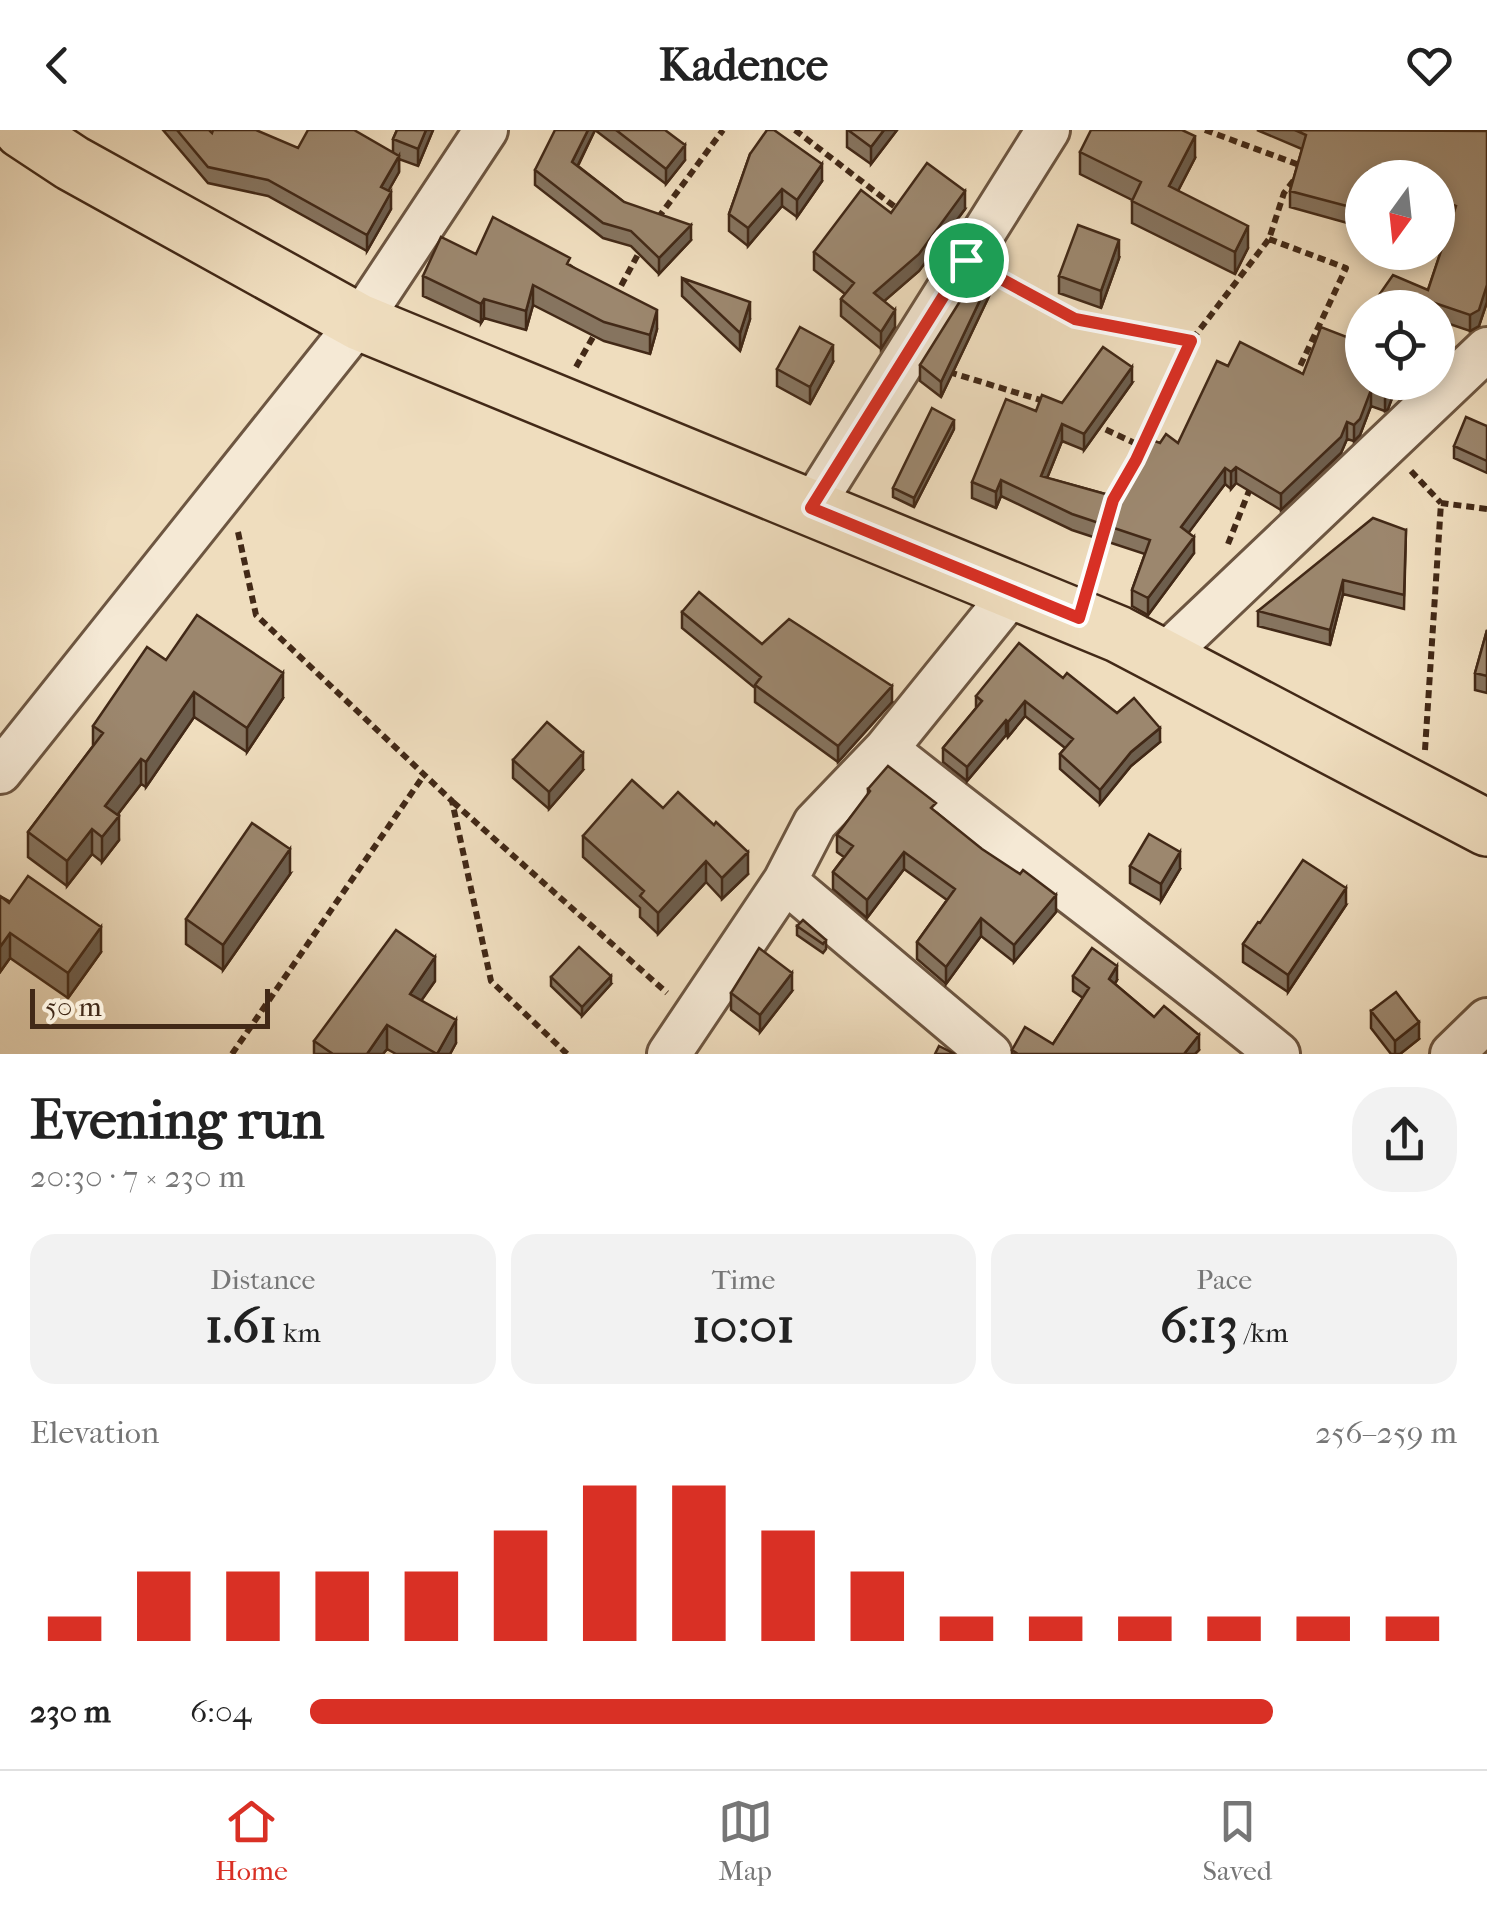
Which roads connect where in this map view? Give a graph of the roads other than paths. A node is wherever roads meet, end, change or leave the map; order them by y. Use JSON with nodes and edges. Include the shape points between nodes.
{"nodes":[{"id":1,"x":22,"y":130,"type":"edge"},
{"id":2,"x":486,"y":130,"type":"edge"},
{"id":3,"x":1048,"y":130,"type":"edge"},
{"id":4,"x":359,"y":322,"type":"junction"},
{"id":5,"x":1487,"y":349,"type":"edge"},
{"id":6,"x":811,"y":508,"type":"junction"},
{"id":7,"x":1013,"y":592,"type":"junction"},
{"id":8,"x":1162,"y":658,"type":"junction"},
{"id":9,"x":886,"y":749,"type":"junction"},
{"id":10,"x":0,"y":772,"type":"edge"},
{"id":11,"x":1487,"y":828,"type":"edge"},
{"id":12,"x":786,"y":881,"type":"junction"},
{"id":13,"x":1487,"y":1020,"type":"edge"},
{"id":14,"x":669,"y":1054,"type":"edge"},
{"id":15,"x":990,"y":1054,"type":"edge"},
{"id":16,"x":1278,"y":1054,"type":"edge"},
{"id":17,"x":1452,"y":1054,"type":"edge"}],
"edges":[{"from":1,"to":4,"type":"main road"},
{"from":2,"to":4,"type":"street"},
{"from":3,"to":6,"type":"street"},
{"from":4,"to":6,"type":"main road"},
{"from":4,"to":10,"type":"street"},
{"from":5,"to":8,"type":"street"},
{"from":6,"to":7,"type":"main road"},
{"from":7,"to":8,"type":"main road"},
{"from":7,"to":9,"type":"street"},
{"from":8,"to":11,"type":"main road"},
{"from":9,"to":12,"type":"street","via":[[815,822]]},
{"from":9,"to":16,"type":"street"},
{"from":12,"to":14,"type":"street"},
{"from":12,"to":15,"type":"street"},
{"from":13,"to":17,"type":"street"}]}
